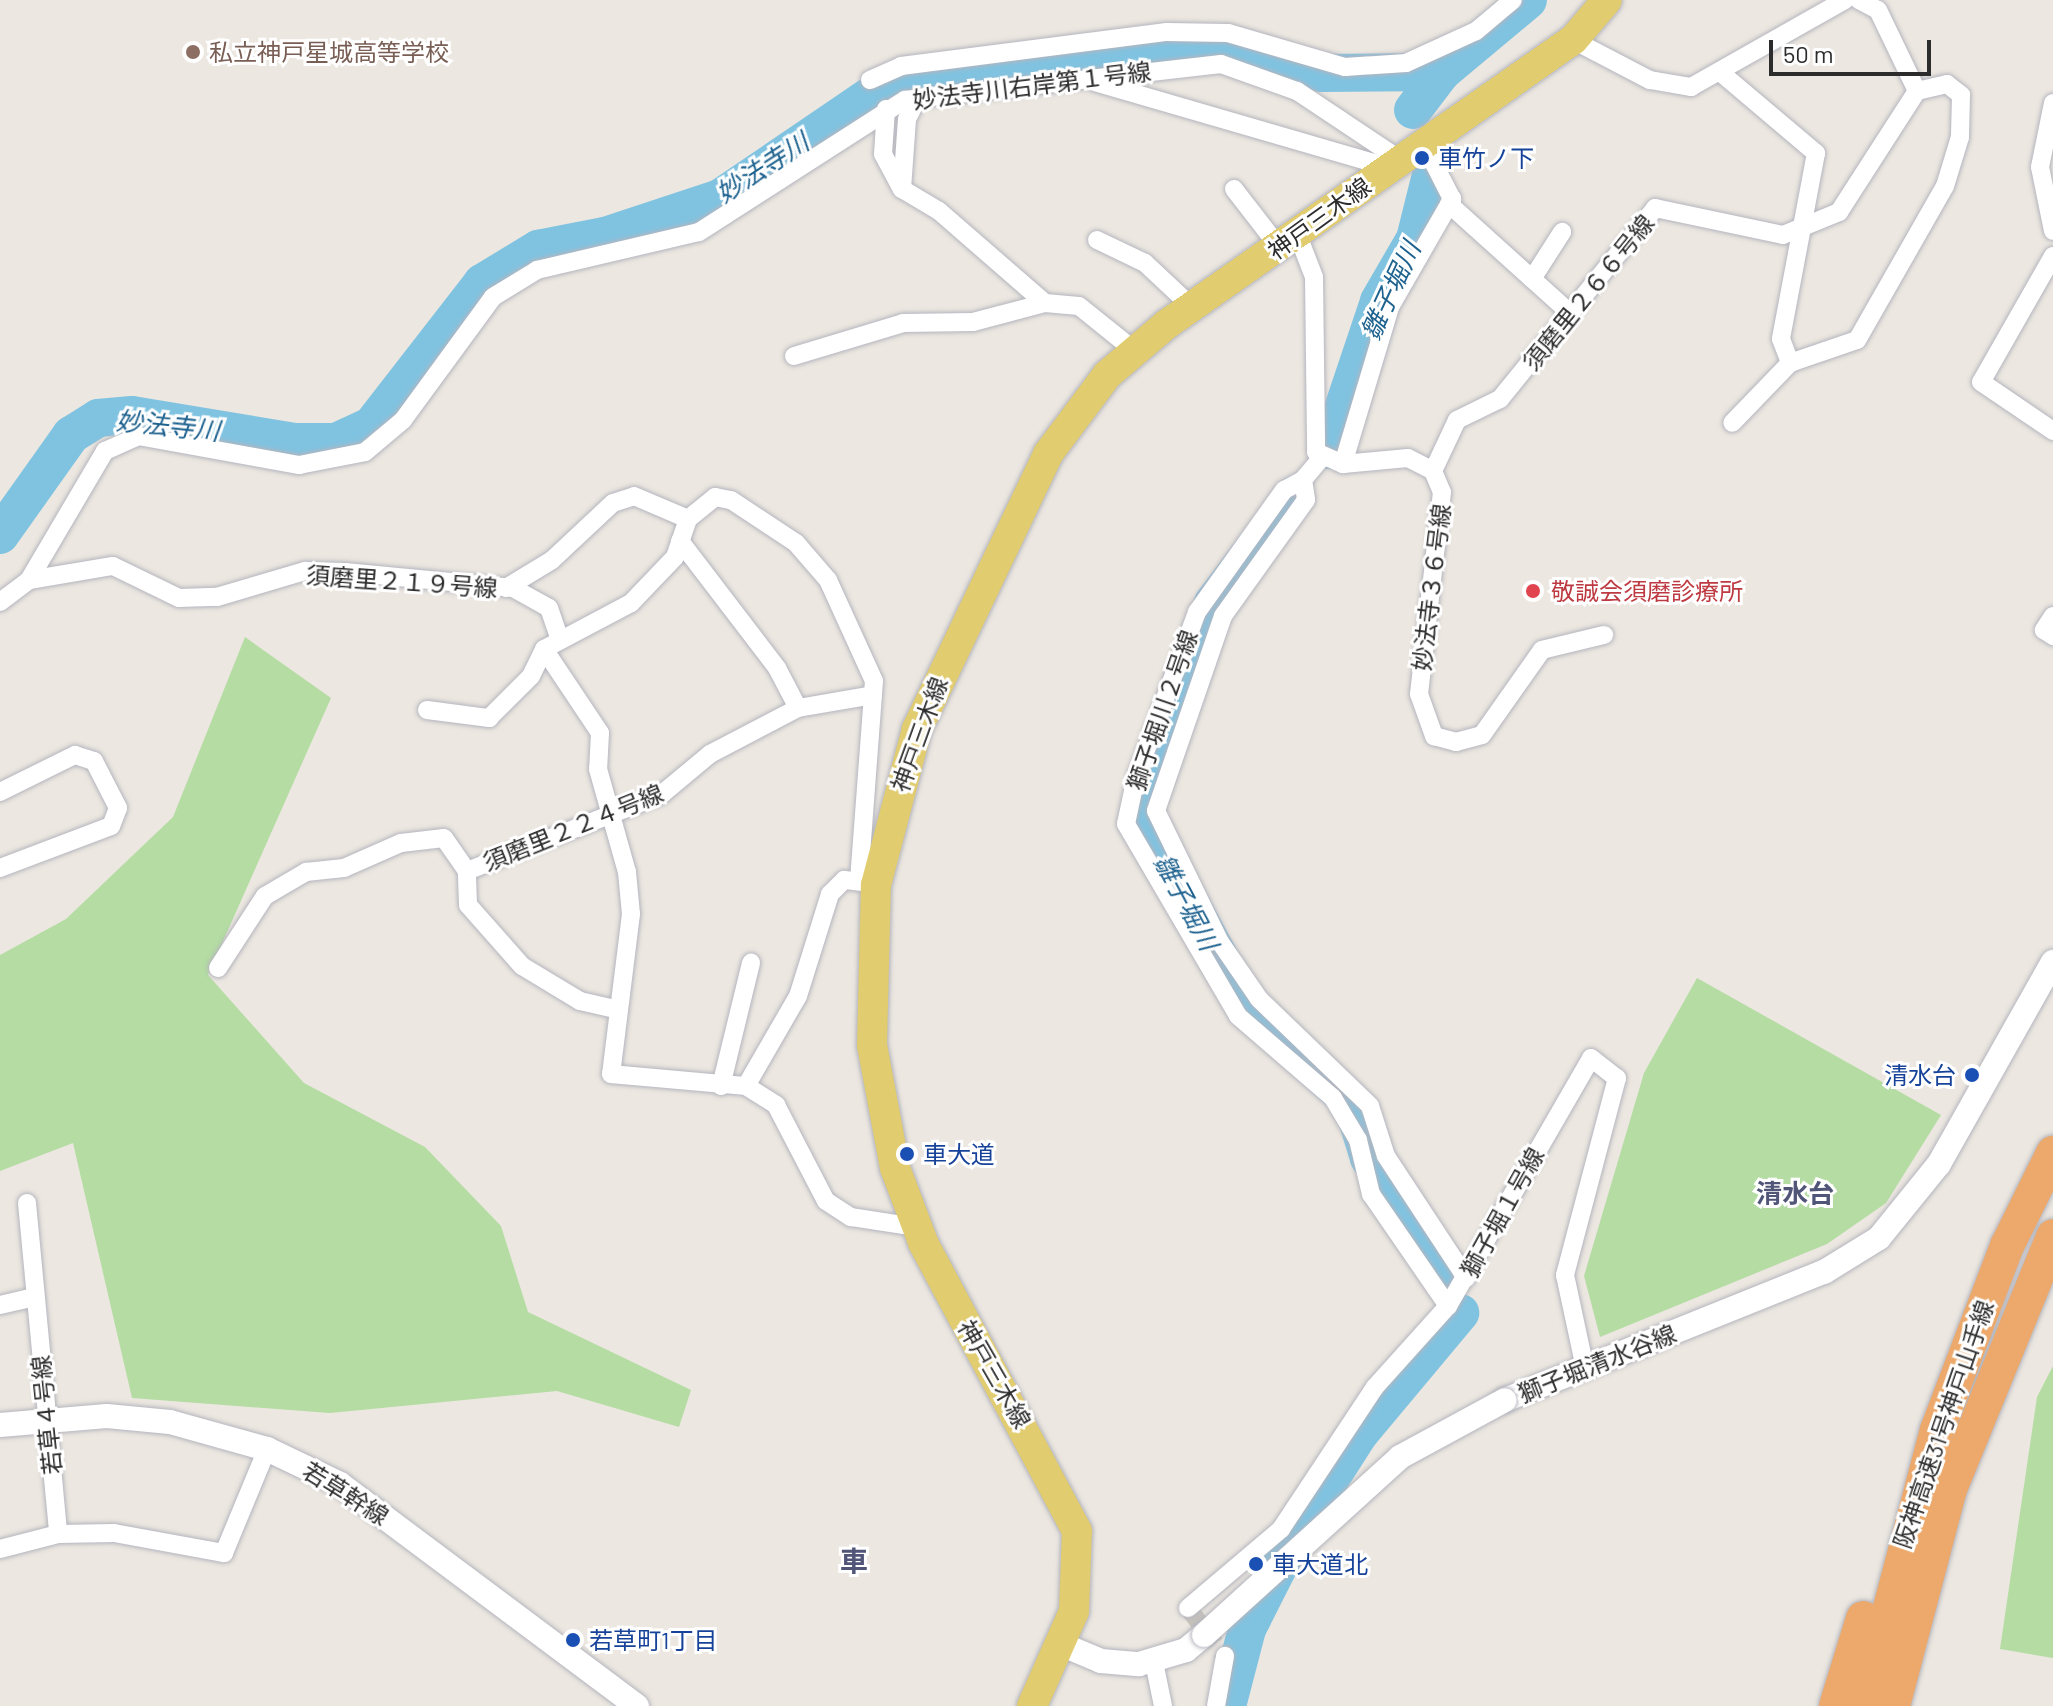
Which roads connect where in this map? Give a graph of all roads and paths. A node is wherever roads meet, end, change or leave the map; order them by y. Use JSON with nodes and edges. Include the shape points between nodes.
{"nodes":[{"id":1,"x":1513,"y":0,"type":"edge"},
{"id":2,"x":1607,"y":0,"type":"edge"},
{"id":3,"x":1845,"y":0,"type":"edge"},
{"id":4,"x":1859,"y":0,"type":"edge"},
{"id":5,"x":1573,"y":40,"type":"junction"},
{"id":6,"x":1720,"y":72,"type":"junction"},
{"id":7,"x":1085,"y":79,"type":"junction"},
{"id":8,"x":870,"y":80,"type":"dead end"},
{"id":9,"x":1917,"y":91,"type":"junction"},
{"id":10,"x":917,"y":99,"type":"junction"},
{"id":11,"x":2053,"y":103,"type":"edge"},
{"id":12,"x":886,"y":109,"type":"junction"},
{"id":13,"x":1403,"y":156,"type":"junction"},
{"id":14,"x":902,"y":189,"type":"junction"},
{"id":15,"x":1234,"y":189,"type":"dead end"},
{"id":16,"x":2049,"y":195,"type":"edge"},
{"id":17,"x":1449,"y":204,"type":"junction"},
{"id":18,"x":1804,"y":227,"type":"junction"},
{"id":19,"x":2053,"y":231,"type":"edge"},
{"id":20,"x":1562,"y":232,"type":"dead end"},
{"id":21,"x":1097,"y":240,"type":"dead end"},
{"id":22,"x":1288,"y":240,"type":"junction"},
{"id":23,"x":2053,"y":256,"type":"edge"},
{"id":24,"x":1532,"y":279,"type":"junction"},
{"id":25,"x":1045,"y":303,"type":"junction"},
{"id":26,"x":1192,"y":307,"type":"junction"},
{"id":27,"x":1570,"y":313,"type":"junction"},
{"id":28,"x":1135,"y":351,"type":"junction"},
{"id":29,"x":794,"y":356,"type":"dead end"},
{"id":30,"x":1790,"y":363,"type":"junction"},
{"id":31,"x":1732,"y":423,"type":"dead end"},
{"id":32,"x":2053,"y":431,"type":"edge"},
{"id":33,"x":1323,"y":456,"type":"junction"},
{"id":34,"x":1343,"y":464,"type":"junction"},
{"id":35,"x":1433,"y":471,"type":"junction"},
{"id":36,"x":1303,"y":480,"type":"junction"},
{"id":37,"x":688,"y":519,"type":"junction"},
{"id":38,"x":680,"y":541,"type":"junction"},
{"id":39,"x":29,"y":580,"type":"junction"},
{"id":40,"x":506,"y":588,"type":"junction"},
{"id":41,"x":0,"y":602,"type":"edge"},
{"id":42,"x":2053,"y":616,"type":"edge"},
{"id":43,"x":1604,"y":635,"type":"dead end"},
{"id":44,"x":2053,"y":636,"type":"edge"},
{"id":45,"x":559,"y":637,"type":"junction"},
{"id":46,"x":544,"y":649,"type":"junction"},
{"id":47,"x":873,"y":695,"type":"junction"},
{"id":48,"x":798,"y":708,"type":"junction"},
{"id":49,"x":427,"y":710,"type":"dead end"},
{"id":50,"x":0,"y":792,"type":"edge"},
{"id":51,"x":612,"y":812,"type":"junction"},
{"id":52,"x":0,"y":868,"type":"edge"},
{"id":53,"x":467,"y":871,"type":"junction"},
{"id":54,"x":867,"y":882,"type":"junction"},
{"id":55,"x":2053,"y":962,"type":"edge"},
{"id":56,"x":751,"y":963,"type":"dead end"},
{"id":57,"x":218,"y":968,"type":"dead end"},
{"id":58,"x":615,"y":1009,"type":"junction"},
{"id":59,"x":721,"y":1086,"type":"junction"},
{"id":60,"x":746,"y":1086,"type":"junction"},
{"id":61,"x":2053,"y":1153,"type":"edge"},
{"id":62,"x":27,"y":1203,"type":"dead end"},
{"id":63,"x":916,"y":1227,"type":"junction"},
{"id":64,"x":2053,"y":1236,"type":"edge"},
{"id":65,"x":1466,"y":1278,"type":"junction"},
{"id":66,"x":34,"y":1297,"type":"junction"},
{"id":67,"x":0,"y":1305,"type":"edge"},
{"id":68,"x":1448,"y":1306,"type":"junction"},
{"id":69,"x":1585,"y":1368,"type":"junction"},
{"id":70,"x":1955,"y":1379,"type":"junction"},
{"id":71,"x":46,"y":1418,"type":"junction"},
{"id":72,"x":0,"y":1425,"type":"edge"},
{"id":73,"x":267,"y":1449,"type":"junction"},
{"id":74,"x":1950,"y":1489,"type":"junction"},
{"id":75,"x":58,"y":1534,"type":"junction"},
{"id":76,"x":0,"y":1549,"type":"edge"},
{"id":77,"x":1188,"y":1608,"type":"dead end"},
{"id":78,"x":1063,"y":1645,"type":"junction"},
{"id":79,"x":1225,"y":1656,"type":"dead end"},
{"id":80,"x":1154,"y":1662,"type":"junction"},
{"id":81,"x":637,"y":1706,"type":"edge"},
{"id":82,"x":1032,"y":1706,"type":"edge"},
{"id":83,"x":1163,"y":1706,"type":"edge"},
{"id":84,"x":1216,"y":1706,"type":"edge"},
{"id":85,"x":1836,"y":1706,"type":"edge"},
{"id":86,"x":1864,"y":1706,"type":"edge"},
{"id":87,"x":1893,"y":1706,"type":"edge"},
{"id":88,"x":1911,"y":1706,"type":"edge"}],
"edges":[{"from":1,"to":8,"type":"street","via":[[1476,31],[1406,63],[1345,67],[1228,33],[1167,32],[901,66]]},
{"from":2,"to":5,"type":"main road","name":"神戸三木線"},
{"from":3,"to":6,"type":"street"},
{"from":4,"to":9,"type":"street","via":[[1878,10]]},
{"from":5,"to":6,"type":"street","via":[[1650,80],[1691,87]]},
{"from":5,"to":13,"type":"main road","name":"神戸三木線"},
{"from":6,"to":18,"type":"street","via":[[1816,153]]},
{"from":7,"to":10,"type":"street","name":"妙法寺川右岸第１号線"},
{"from":7,"to":13,"type":"street"},
{"from":7,"to":13,"type":"street","name":"妙法寺川右岸第１号線","via":[[1221,64],[1297,91]]},
{"from":9,"to":18,"type":"street","name":"須磨里２６６号線","via":[[1839,212]]},
{"from":9,"to":30,"type":"street","via":[[1947,84],[1961,95],[1960,137],[1945,186],[1857,340]]},
{"from":10,"to":12,"type":"street","name":"妙法寺川右岸第１号線"},
{"from":10,"to":14,"type":"street","via":[[907,119]]},
{"from":11,"to":16,"type":"street","via":[[2040,167]]},
{"from":12,"to":14,"type":"street","via":[[883,154]]},
{"from":12,"to":39,"type":"street","name":"妙法寺川右岸第１号線","via":[[699,232],[537,270],[493,297],[403,420],[365,452],[299,465],[138,436],[105,451]]},
{"from":13,"to":17,"type":"street","via":[[1446,180]]},
{"from":13,"to":22,"type":"main road","name":"神戸三木線"},
{"from":14,"to":25,"type":"street","via":[[950,219]]},
{"from":15,"to":22,"type":"street"},
{"from":16,"to":19,"type":"street"},
{"from":17,"to":24,"type":"street"},
{"from":17,"to":34,"type":"street","via":[[1390,307]]},
{"from":18,"to":27,"type":"street","name":"須磨里２６６号線","via":[[1783,235],[1655,208]]},
{"from":18,"to":30,"type":"street","via":[[1781,339]]},
{"from":20,"to":24,"type":"street"},
{"from":21,"to":26,"type":"street","via":[[1145,263]]},
{"from":22,"to":26,"type":"main road","name":"神戸三木線"},
{"from":22,"to":33,"type":"street","via":[[1314,277],[1309,326],[1316,452]]},
{"from":23,"to":32,"type":"street","via":[[1981,382]]},
{"from":24,"to":27,"type":"street"},
{"from":25,"to":28,"type":"street","via":[[1079,306]]},
{"from":25,"to":29,"type":"street","via":[[973,322],[903,323]]},
{"from":26,"to":28,"type":"main road","name":"神戸三木線"},
{"from":27,"to":35,"type":"street","name":"須磨里２６６号線","via":[[1500,399],[1457,420]]},
{"from":28,"to":54,"type":"main road","name":"神戸三木線","via":[[1085,401],[1048,454],[990,565],[926,702]]},
{"from":30,"to":31,"type":"street"},
{"from":33,"to":34,"type":"street","name":"妙法寺３６号線"},
{"from":33,"to":36,"type":"street","name":"獅子堀川２号線"},
{"from":34,"to":35,"type":"street","name":"妙法寺３６号線","via":[[1408,458]]},
{"from":35,"to":43,"type":"street","name":"妙法寺３６号線","via":[[1442,492],[1419,694],[1434,736],[1456,742],[1482,735],[1542,650]]},
{"from":36,"to":65,"type":"street","via":[[1306,500],[1223,616],[1156,811],[1220,942],[1259,999],[1370,1106],[1386,1156]]},
{"from":36,"to":68,"type":"street","name":"獅子堀川２号線","via":[[1284,490],[1197,612],[1136,777],[1126,824],[1238,1016],[1333,1098],[1358,1140],[1371,1194]]},
{"from":37,"to":38,"type":"street"},
{"from":37,"to":40,"type":"street","via":[[646,497],[613,503],[552,560]]},
{"from":37,"to":47,"type":"street","via":[[715,497],[731,500],[796,543],[856,629]]},
{"from":38,"to":45,"type":"street","via":[[675,557],[631,603]]},
{"from":38,"to":48,"type":"street","via":[[777,668]]},
{"from":39,"to":40,"type":"street","name":"須磨里２１９号線","via":[[128,567],[179,598],[217,597],[305,571]]},
{"from":39,"to":41,"type":"street","name":"須磨里２１９号線"},
{"from":40,"to":45,"type":"street","name":"須磨里２１９号線","via":[[537,597]]},
{"from":42,"to":44,"type":"street","via":[[2044,630]]},
{"from":45,"to":46,"type":"street"},
{"from":46,"to":49,"type":"street","via":[[531,676],[489,718]]},
{"from":46,"to":51,"type":"street","via":[[600,733],[598,769]]},
{"from":47,"to":48,"type":"street","name":"須磨里２２４号線"},
{"from":47,"to":54,"type":"street"},
{"from":48,"to":51,"type":"street","name":"須磨里２２４号線","via":[[710,754],[662,794]]},
{"from":50,"to":52,"type":"street","via":[[75,755],[94,761],[118,808],[111,826]]},
{"from":51,"to":53,"type":"street","name":"須磨里２２４号線"},
{"from":51,"to":58,"type":"street","via":[[631,914]]},
{"from":53,"to":57,"type":"street","via":[[444,838],[401,843],[344,868],[306,872],[265,896]]},
{"from":53,"to":58,"type":"street","name":"須磨里２２４号線","via":[[468,905],[522,966],[580,1001]]},
{"from":54,"to":60,"type":"street","via":[[844,880],[830,894],[798,996]]},
{"from":54,"to":63,"type":"main road","name":"神戸三木線","via":[[872,1045],[895,1168]]},
{"from":55,"to":69,"type":"street","name":"獅子堀清水谷線","via":[[1939,1164],[1879,1238],[1824,1272]]},
{"from":56,"to":59,"type":"street"},
{"from":58,"to":59,"type":"street","via":[[611,1074]]},
{"from":59,"to":60,"type":"street"},
{"from":60,"to":63,"type":"street","via":[[776,1105],[826,1201],[851,1217]]},
{"from":61,"to":70,"type":"highway","name":"阪神高速31号神戸山手線","via":[[2007,1246]]},
{"from":62,"to":66,"type":"street","name":"若草４号線"},
{"from":63,"to":78,"type":"main road","name":"神戸三木線","via":[[1071,1512],[1080,1575]]},
{"from":64,"to":74,"type":"highway","name":"阪神高速31号神戸山手線"},
{"from":65,"to":68,"type":"street","name":"獅子堀１号線"},
{"from":65,"to":69,"type":"street","name":"獅子堀１号線","via":[[1591,1058],[1617,1078],[1565,1275]]},
{"from":66,"to":67,"type":"street"},
{"from":66,"to":71,"type":"street","name":"若草４号線"},
{"from":68,"to":77,"type":"street","name":"獅子堀１号線","via":[[1375,1387],[1281,1529]]},
{"from":69,"to":80,"type":"street","name":"獅子堀清水谷線","bridge":true,"via":[[1505,1400],[1400,1457],[1204,1635]]},
{"from":70,"to":85,"type":"highway","via":[[1912,1454]]},
{"from":70,"to":86,"type":"highway","name":"阪神高速31号神戸山手線","via":[[1897,1561]]},
{"from":71,"to":72,"type":"street","name":"若草幹線"},
{"from":71,"to":73,"type":"street","name":"若草幹線","via":[[170,1422]]},
{"from":71,"to":75,"type":"street","name":"若草４号線"},
{"from":73,"to":75,"type":"street","via":[[224,1553],[114,1533]]},
{"from":73,"to":81,"type":"street","name":"若草幹線","via":[[340,1484]]},
{"from":74,"to":87,"type":"highway","name":"阪神高速31号神戸山手線"},
{"from":74,"to":88,"type":"highway"},
{"from":75,"to":76,"type":"street"},
{"from":78,"to":80,"type":"street","name":"獅子堀清水谷線","via":[[1101,1661]]},
{"from":78,"to":82,"type":"main road","name":"神戸三木線"},
{"from":79,"to":84,"type":"street"},
{"from":80,"to":83,"type":"street"}]}
